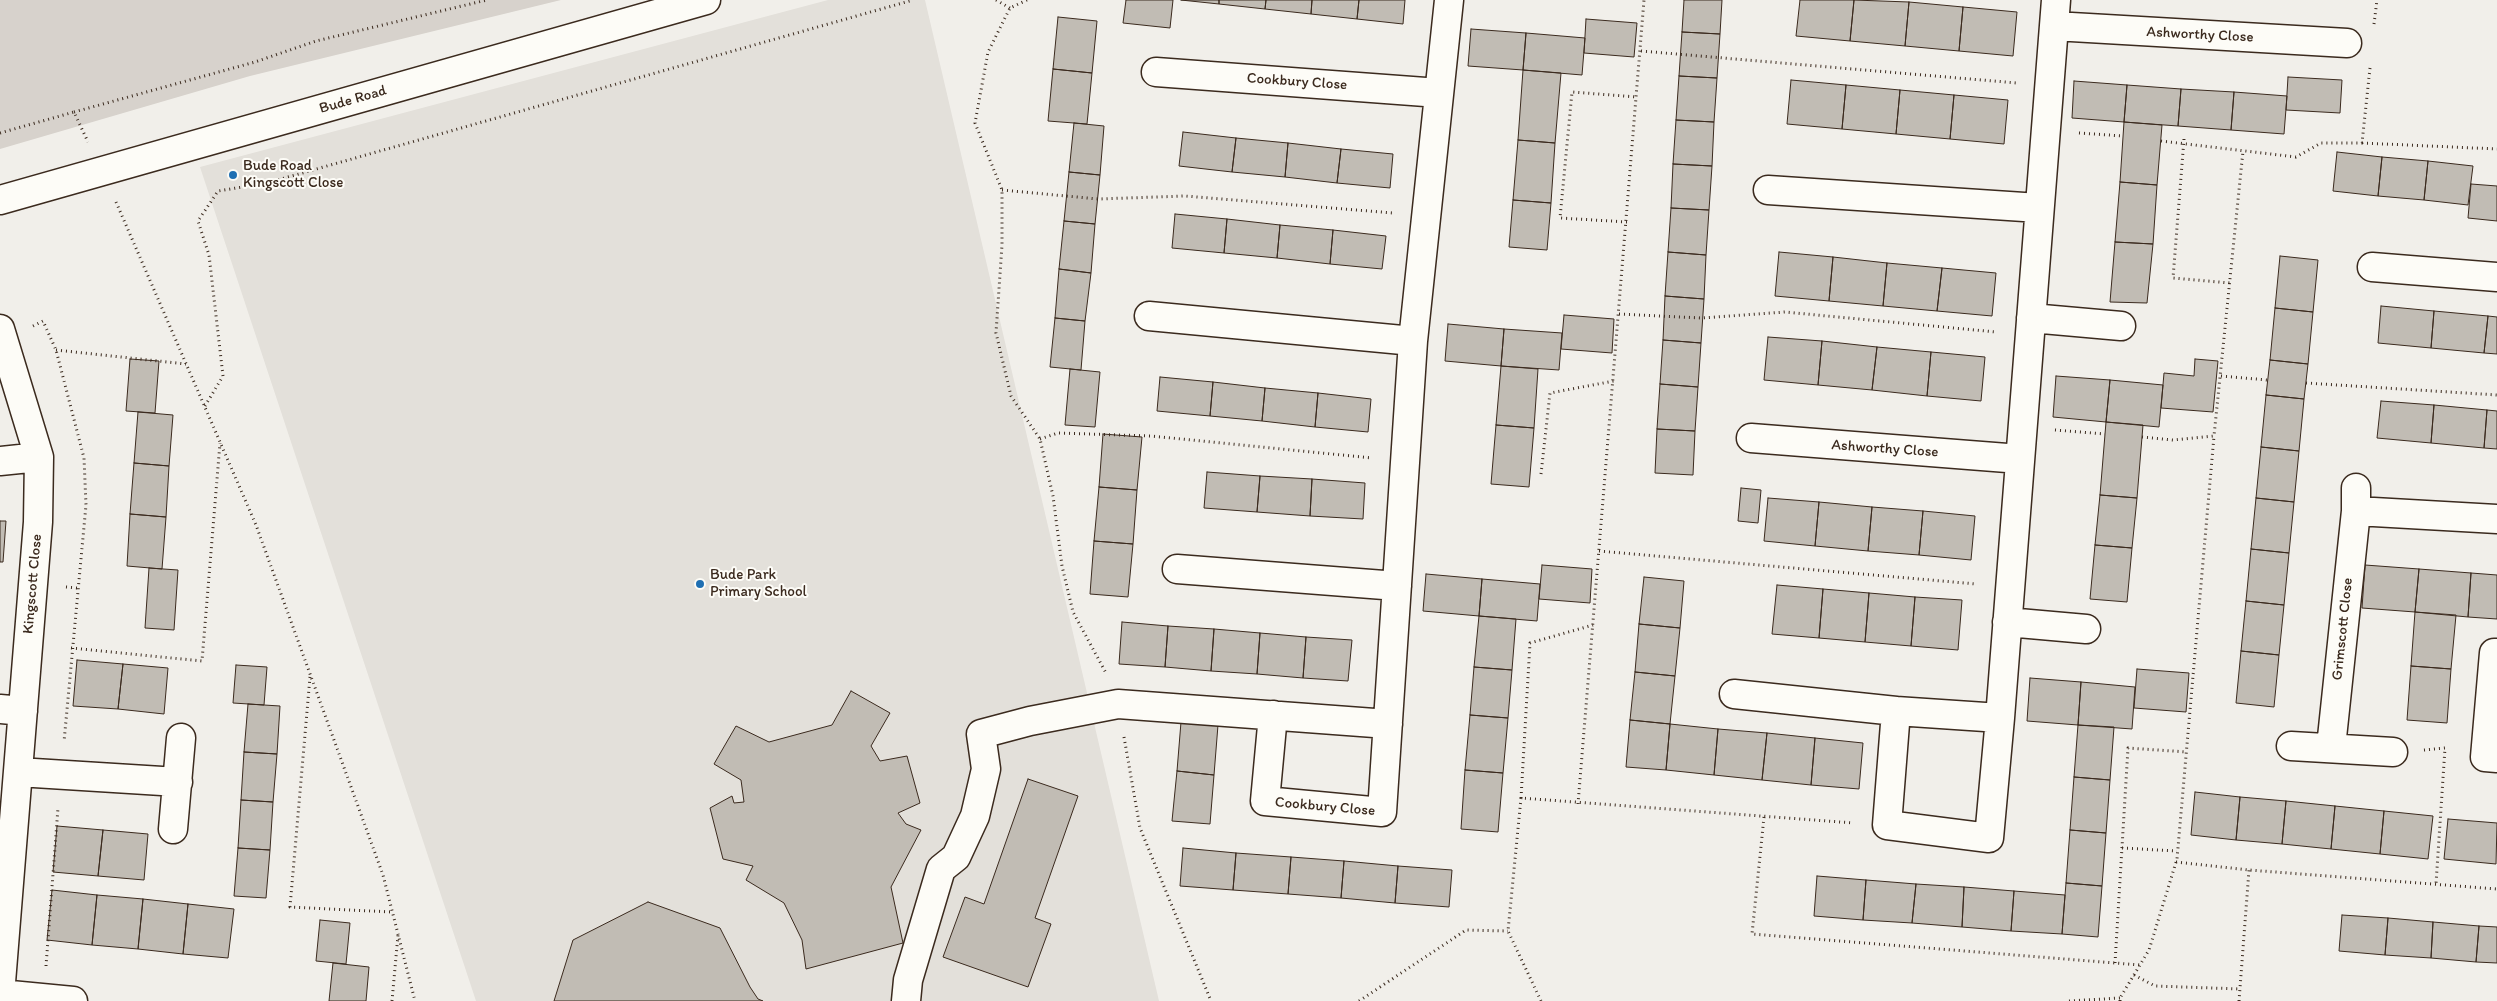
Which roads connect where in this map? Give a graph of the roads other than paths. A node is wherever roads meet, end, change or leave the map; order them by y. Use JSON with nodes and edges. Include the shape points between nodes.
{"nodes":[{"id":1,"x":706,"y":0,"type":"edge"},
{"id":2,"x":1449,"y":0,"type":"edge"},
{"id":3,"x":2055,"y":13,"type":"edge"},
{"id":4,"x":2347,"y":43,"type":"dead end"},
{"id":5,"x":1156,"y":72,"type":"dead end"},
{"id":6,"x":1439,"y":93,"type":"junction"},
{"id":7,"x":1768,"y":190,"type":"dead end"},
{"id":8,"x":0,"y":200,"type":"edge"},
{"id":9,"x":2039,"y":208,"type":"junction"},
{"id":10,"x":2372,"y":267,"type":"dead end"},
{"id":11,"x":2497,"y":277,"type":"edge"},
{"id":12,"x":1148,"y":316,"type":"dead end"},
{"id":13,"x":2031,"y":318,"type":"junction"},
{"id":14,"x":2122,"y":326,"type":"dead end"},
{"id":15,"x":0,"y":329,"type":"edge"},
{"id":16,"x":1413,"y":341,"type":"junction"},
{"id":17,"x":1751,"y":438,"type":"dead end"},
{"id":18,"x":39,"y":457,"type":"junction"},
{"id":19,"x":2020,"y":459,"type":"junction"},
{"id":20,"x":0,"y":461,"type":"edge"},
{"id":21,"x":2497,"y":519,"type":"edge"},
{"id":22,"x":1177,"y":569,"type":"dead end"},
{"id":23,"x":1397,"y":586,"type":"junction"},
{"id":24,"x":2007,"y":622,"type":"junction"},
{"id":25,"x":2086,"y":629,"type":"dead end"},
{"id":26,"x":2497,"y":653,"type":"edge"},
{"id":27,"x":1734,"y":694,"type":"dead end"},
{"id":28,"x":11,"y":710,"type":"edge"},
{"id":29,"x":1896,"y":711,"type":"junction"},
{"id":30,"x":1272,"y":715,"type":"junction"},
{"id":31,"x":2000,"y":718,"type":"junction"},
{"id":32,"x":1388,"y":724,"type":"junction"},
{"id":33,"x":181,"y":738,"type":"dead end"},
{"id":34,"x":2291,"y":746,"type":"dead end"},
{"id":35,"x":2331,"y":748,"type":"junction"},
{"id":36,"x":2393,"y":752,"type":"road end"},
{"id":37,"x":2497,"y":758,"type":"edge"},
{"id":38,"x":18,"y":772,"type":"junction"},
{"id":39,"x":178,"y":782,"type":"junction"},
{"id":40,"x":173,"y":829,"type":"dead end"},
{"id":41,"x":5,"y":864,"type":"edge"},
{"id":42,"x":0,"y":995,"type":"edge"},
{"id":43,"x":73,"y":1001,"type":"edge"},
{"id":44,"x":906,"y":1001,"type":"edge"}],
"edges":[{"from":1,"to":8,"type":"street","name":"Bude Road"},
{"from":2,"to":6,"type":"street","name":"Cookbury Close"},
{"from":3,"to":4,"type":"street","name":"Ashworthy Close"},
{"from":3,"to":9,"type":"street","name":"Ashworthy Close"},
{"from":5,"to":6,"type":"street","name":"Cookbury Close"},
{"from":6,"to":16,"type":"street","name":"Cookbury Close"},
{"from":7,"to":9,"type":"street"},
{"from":9,"to":13,"type":"street","name":"Ashworthy Close"},
{"from":10,"to":11,"type":"street"},
{"from":12,"to":16,"type":"street"},
{"from":13,"to":14,"type":"street"},
{"from":13,"to":19,"type":"street","name":"Ashworthy Close"},
{"from":15,"to":18,"type":"street","name":"Kingscott Close"},
{"from":16,"to":23,"type":"street","name":"Cookbury Close"},
{"from":17,"to":19,"type":"street","name":"Ashworthy Close"},
{"from":18,"to":20,"type":"street"},
{"from":18,"to":28,"type":"street","name":"Kingscott Close","via":[[38,522]]},
{"from":19,"to":24,"type":"street","name":"Ashworthy Close"},
{"from":21,"to":35,"type":"street","name":"Grimscott Close","via":[[2356,500]]},
{"from":22,"to":23,"type":"street"},
{"from":23,"to":32,"type":"street","name":"Cookbury Close"},
{"from":24,"to":25,"type":"street"},
{"from":24,"to":31,"type":"street","name":"Ashworthy Close"},
{"from":26,"to":37,"type":"street","via":[[2494,652],[2485,757]]},
{"from":27,"to":29,"type":"street"},
{"from":28,"to":38,"type":"street","name":"Kingscott Close"},
{"from":29,"to":31,"type":"street"},
{"from":29,"to":31,"type":"street","name":"Ashworthy Close","via":[[1887,825],[1989,838]]},
{"from":30,"to":32,"type":"street"},
{"from":30,"to":32,"type":"street","name":"Cookbury Close","via":[[1265,801],[1382,812]]},
{"from":30,"to":44,"type":"street","via":[[1118,704],[981,734],[986,769],[975,816],[956,857],[941,869],[908,980]]},
{"from":33,"to":39,"type":"street"},
{"from":34,"to":35,"type":"street"},
{"from":35,"to":36,"type":"street"},
{"from":38,"to":39,"type":"street"},
{"from":38,"to":41,"type":"street","name":"Kingscott Close"},
{"from":39,"to":40,"type":"street"},
{"from":41,"to":42,"type":"street","name":"Kingscott Close"},
{"from":42,"to":43,"type":"street","name":"Kingscott Close"}]}
